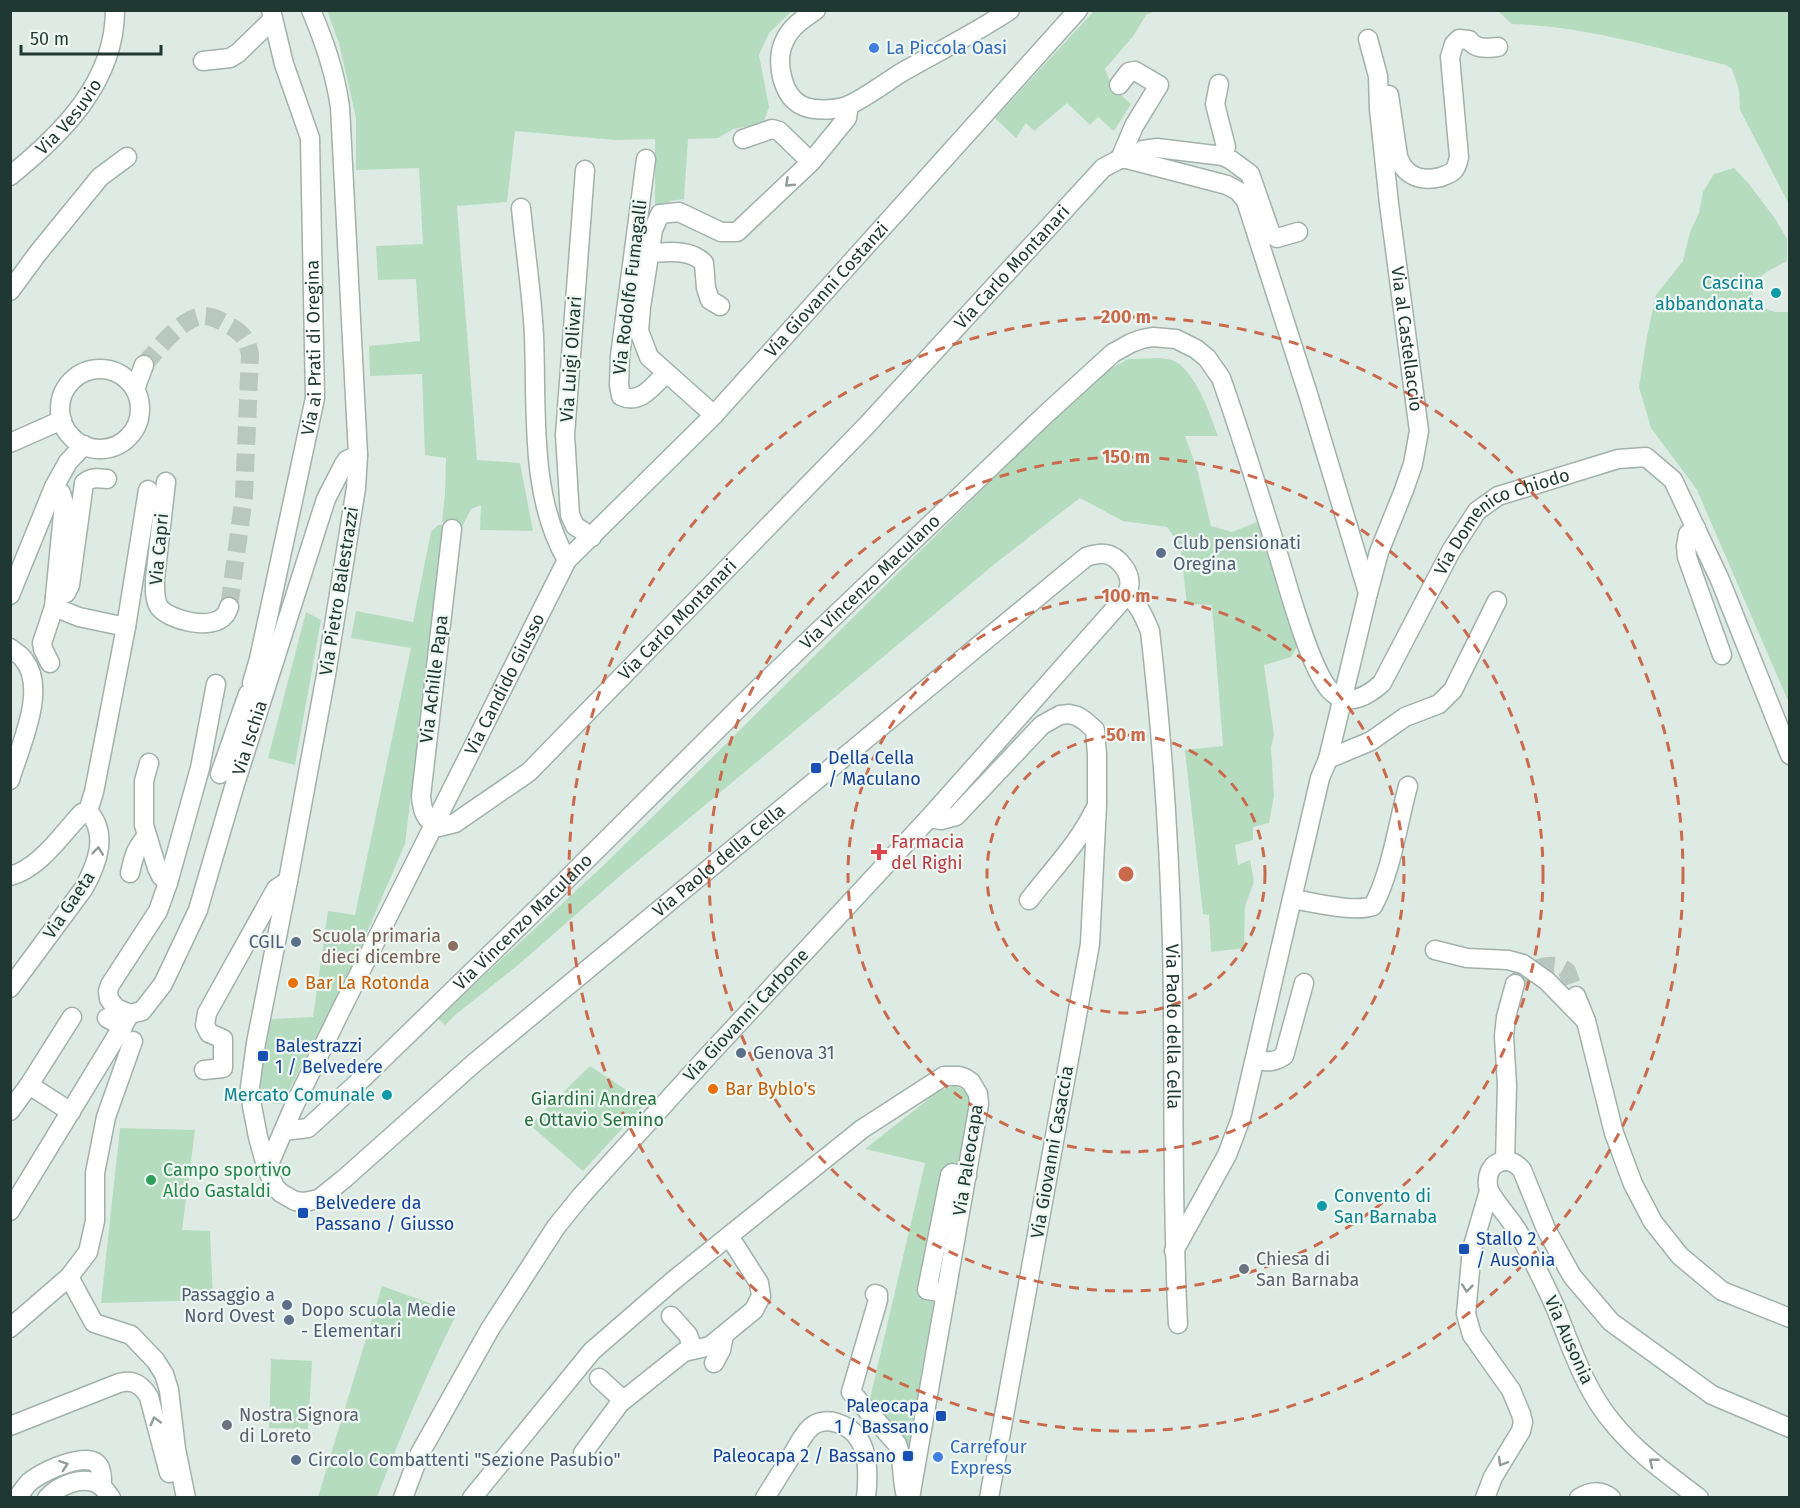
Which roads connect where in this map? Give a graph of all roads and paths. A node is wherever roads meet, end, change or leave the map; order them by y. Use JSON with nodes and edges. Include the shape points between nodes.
{"nodes":[{"id":1,"x":115,"y":10,"type":"edge"},
{"id":2,"x":311,"y":10,"type":"edge"},
{"id":3,"x":816,"y":10,"type":"edge"},
{"id":4,"x":1010,"y":10,"type":"edge"},
{"id":5,"x":1078,"y":10,"type":"edge"},
{"id":6,"x":272,"y":15,"type":"edge"},
{"id":7,"x":1368,"y":39,"type":"dead end"},
{"id":8,"x":1498,"y":47,"type":"dead end"},
{"id":9,"x":204,"y":61,"type":"dead end"},
{"id":10,"x":1378,"y":76,"type":"junction"},
{"id":11,"x":1219,"y":84,"type":"dead end"},
{"id":12,"x":1119,"y":85,"type":"dead end"},
{"id":13,"x":849,"y":105,"type":"junction"},
{"id":14,"x":743,"y":139,"type":"dead end"},
{"id":15,"x":1223,"y":156,"type":"junction"},
{"id":16,"x":127,"y":157,"type":"dead end"},
{"id":17,"x":646,"y":159,"type":"dead end"},
{"id":18,"x":1127,"y":159,"type":"junction"},
{"id":19,"x":811,"y":162,"type":"junction"},
{"id":20,"x":585,"y":170,"type":"dead end"},
{"id":21,"x":10,"y":176,"type":"edge"},
{"id":22,"x":521,"y":208,"type":"dead end"},
{"id":23,"x":1298,"y":232,"type":"dead end"},
{"id":24,"x":650,"y":253,"type":"junction"},
{"id":25,"x":10,"y":291,"type":"edge"},
{"id":26,"x":720,"y":306,"type":"dead end"},
{"id":27,"x":144,"y":365,"type":"tunnel mouth"},
{"id":28,"x":666,"y":373,"type":"junction"},
{"id":29,"x":135,"y":389,"type":"junction"},
{"id":30,"x":714,"y":415,"type":"junction"},
{"id":31,"x":62,"y":420,"type":"junction"},
{"id":32,"x":10,"y":443,"type":"edge"},
{"id":33,"x":84,"y":445,"type":"junction"},
{"id":34,"x":358,"y":455,"type":"junction"},
{"id":35,"x":107,"y":479,"type":"dead end"},
{"id":36,"x":166,"y":482,"type":"dead end"},
{"id":37,"x":54,"y":487,"type":"junction"},
{"id":38,"x":148,"y":490,"type":"dead end"},
{"id":39,"x":1696,"y":528,"type":"junction"},
{"id":40,"x":452,"y":529,"type":"dead end"},
{"id":41,"x":592,"y":537,"type":"junction"},
{"id":42,"x":567,"y":560,"type":"junction"},
{"id":43,"x":15,"y":569,"type":"edge"},
{"id":44,"x":1368,"y":593,"type":"junction"},
{"id":45,"x":1126,"y":594,"type":"junction"},
{"id":46,"x":10,"y":595,"type":"edge"},
{"id":47,"x":1497,"y":601,"type":"dead end"},
{"id":48,"x":55,"y":602,"type":"junction"},
{"id":49,"x":229,"y":607,"type":"dead end"},
{"id":50,"x":126,"y":627,"type":"junction"},
{"id":51,"x":54,"y":641,"type":"dead end"},
{"id":52,"x":10,"y":648,"type":"edge"},
{"id":53,"x":1722,"y":656,"type":"dead end"},
{"id":54,"x":50,"y":663,"type":"junction"},
{"id":55,"x":216,"y":684,"type":"dead end"},
{"id":56,"x":1343,"y":699,"type":"junction"},
{"id":57,"x":35,"y":737,"type":"dead end"},
{"id":58,"x":1790,"y":755,"type":"edge"},
{"id":59,"x":1328,"y":759,"type":"junction"},
{"id":60,"x":149,"y":763,"type":"dead end"},
{"id":61,"x":220,"y":774,"type":"dead end"},
{"id":62,"x":10,"y":780,"type":"edge"},
{"id":63,"x":1408,"y":786,"type":"dead end"},
{"id":64,"x":1098,"y":805,"type":"junction"},
{"id":65,"x":90,"y":806,"type":"junction"},
{"id":66,"x":929,"y":818,"type":"junction"},
{"id":67,"x":434,"y":825,"type":"junction"},
{"id":68,"x":147,"y":836,"type":"junction"},
{"id":69,"x":130,"y":873,"type":"dead end"},
{"id":70,"x":10,"y":876,"type":"edge"},
{"id":71,"x":288,"y":881,"type":"junction"},
{"id":72,"x":168,"y":883,"type":"junction"},
{"id":73,"x":1292,"y":899,"type":"junction"},
{"id":74,"x":1029,"y":900,"type":"dead end"},
{"id":75,"x":1435,"y":950,"type":"dead end"},
{"id":76,"x":1304,"y":983,"type":"dead end"},
{"id":77,"x":1515,"y":984,"type":"tunnel mouth"},
{"id":78,"x":10,"y":988,"type":"edge"},
{"id":79,"x":1576,"y":996,"type":"tunnel mouth"},
{"id":80,"x":72,"y":1017,"type":"dead end"},
{"id":81,"x":1586,"y":1022,"type":"junction"},
{"id":82,"x":123,"y":1025,"type":"junction"},
{"id":83,"x":1255,"y":1059,"type":"junction"},
{"id":84,"x":204,"y":1070,"type":"dead end"},
{"id":85,"x":28,"y":1085,"type":"junction"},
{"id":86,"x":10,"y":1111,"type":"edge"},
{"id":87,"x":71,"y":1112,"type":"junction"},
{"id":88,"x":284,"y":1131,"type":"junction"},
{"id":89,"x":1505,"y":1161,"type":"junction"},
{"id":90,"x":267,"y":1169,"type":"junction"},
{"id":91,"x":1489,"y":1191,"type":"junction"},
{"id":92,"x":13,"y":1200,"type":"edge"},
{"id":93,"x":295,"y":1201,"type":"joint"},
{"id":94,"x":729,"y":1236,"type":"junction"},
{"id":95,"x":1174,"y":1251,"type":"junction"},
{"id":96,"x":69,"y":1277,"type":"junction"},
{"id":97,"x":875,"y":1294,"type":"dead end"},
{"id":98,"x":671,"y":1316,"type":"dead end"},
{"id":99,"x":1790,"y":1318,"type":"edge"},
{"id":100,"x":1178,"y":1324,"type":"dead end"},
{"id":101,"x":10,"y":1328,"type":"edge"},
{"id":102,"x":724,"y":1335,"type":"junction"},
{"id":103,"x":693,"y":1349,"type":"junction"},
{"id":104,"x":714,"y":1363,"type":"dead end"},
{"id":105,"x":599,"y":1378,"type":"dead end"},
{"id":106,"x":623,"y":1400,"type":"junction"},
{"id":107,"x":10,"y":1426,"type":"edge"},
{"id":108,"x":1790,"y":1428,"type":"edge"},
{"id":109,"x":583,"y":1453,"type":"dead end"},
{"id":110,"x":106,"y":1492,"type":"edge"},
{"id":111,"x":17,"y":1497,"type":"edge"},
{"id":112,"x":47,"y":1497,"type":"edge"},
{"id":113,"x":176,"y":1497,"type":"edge"},
{"id":114,"x":186,"y":1497,"type":"edge"},
{"id":115,"x":403,"y":1497,"type":"edge"},
{"id":116,"x":472,"y":1497,"type":"edge"},
{"id":117,"x":765,"y":1497,"type":"edge"},
{"id":118,"x":866,"y":1497,"type":"edge"},
{"id":119,"x":909,"y":1497,"type":"edge"},
{"id":120,"x":989,"y":1497,"type":"edge"},
{"id":121,"x":1485,"y":1497,"type":"edge"},
{"id":122,"x":1579,"y":1497,"type":"edge"},
{"id":123,"x":1611,"y":1497,"type":"edge"},
{"id":124,"x":1699,"y":1497,"type":"edge"}],
"edges":[{"from":1,"to":21,"type":"street","name":"Via Vesuvio","via":[[105,63],[83,104],[68,124]]},
{"from":2,"to":34,"type":"street","name":"Via Pietro Balestrazzi","via":[[334,72],[340,107]]},
{"from":3,"to":13,"type":"street","via":[[797,24],[784,42],[780,57],[784,84],[803,106],[832,109]]},
{"from":4,"to":13,"type":"street"},
{"from":5,"to":30,"type":"street","name":"Via Giovanni Costanzi"},
{"from":6,"to":9,"type":"street","via":[[238,53],[230,58]]},
{"from":6,"to":61,"type":"street","name":"Via ai Prati di Oregina","via":[[310,138],[315,398],[259,659]]},
{"from":7,"to":10,"type":"street","name":"Via al Castellaccio"},
{"from":8,"to":10,"type":"street","name":"Via al Castellaccio","via":[[1481,48],[1459,39],[1454,44],[1450,57],[1459,157],[1455,169],[1443,176],[1414,177],[1401,164],[1387,80]]},
{"from":10,"to":44,"type":"street","name":"Via al Castellaccio","via":[[1389,204],[1419,431],[1413,464],[1379,552]]},
{"from":11,"to":15,"type":"street","via":[[1215,104],[1226,147]]},
{"from":12,"to":18,"type":"street","via":[[1129,72],[1135,71],[1159,85],[1134,126]]},
{"from":13,"to":19,"type":"street","name":"Via Rodolfo Fumagalli","via":[[848,118]]},
{"from":14,"to":19,"type":"street","via":[[772,129],[779,131]]},
{"from":15,"to":18,"type":"street","name":"Via Carlo Montanari","via":[[1157,148]]},
{"from":15,"to":23,"type":"street","via":[[1250,174],[1271,234],[1277,238]]},
{"from":16,"to":25,"type":"street","via":[[100,177]]},
{"from":17,"to":28,"type":"street","name":"Via Rodolfo Fumagalli","via":[[620,356],[621,396],[629,400],[641,397]]},
{"from":18,"to":44,"type":"street","via":[[1227,185],[1246,201]]},
{"from":18,"to":67,"type":"street","name":"Via Carlo Montanari","via":[[1103,168],[859,433],[529,772],[455,823]]},
{"from":19,"to":24,"type":"street","name":"Via Rodolfo Fumagalli","one_way":true,"via":[[737,232],[721,232],[679,212],[660,214]]},
{"from":20,"to":41,"type":"street","name":"Via Luigi Olivari","via":[[565,435],[570,515],[575,526]]},
{"from":22,"to":42,"type":"street","via":[[545,504],[557,543]]},
{"from":24,"to":26,"type":"street","name":"Via Rodolfo Fumagalli","via":[[684,252],[698,257],[704,263],[710,300]]},
{"from":24,"to":28,"type":"street","name":"Via Rodolfo Fumagalli","via":[[639,330],[649,357]]},
{"from":27,"to":29,"type":"street"},
{"from":28,"to":30,"type":"street","name":"Via Rodolfo Fumagalli"},
{"from":29,"to":31,"type":"street","via":[[116,372],[90,370],[78,375],[63,395]]},
{"from":29,"to":33,"type":"street","via":[[140,413],[130,436],[108,448]]},
{"from":30,"to":41,"type":"street","name":"Via Giovanni Costanzi"},
{"from":31,"to":32,"type":"street"},
{"from":31,"to":33,"type":"street","via":[[74,439]]},
{"from":33,"to":37,"type":"street","via":[[68,462]]},
{"from":34,"to":71,"type":"street","name":"Via Pietro Balestrazzi","via":[[328,663]]},
{"from":34,"to":82,"type":"street","name":"Via Ischia","via":[[344,464],[326,499],[198,910],[162,984],[142,1011]]},
{"from":35,"to":48,"type":"street","via":[[94,478],[84,483],[70,585]]},
{"from":36,"to":49,"type":"street","name":"Via Capri","via":[[155,579],[159,606],[171,616],[197,623],[216,621],[225,616]]},
{"from":37,"to":43,"type":"street"},
{"from":37,"to":48,"type":"street","via":[[64,503]]},
{"from":38,"to":50,"type":"street","name":"Via Capri"},
{"from":39,"to":53,"type":"street","via":[[1688,534],[1687,557]]},
{"from":39,"to":56,"type":"street","name":"Via Domenico Chiodo","via":[[1673,480],[1646,457],[1618,459],[1498,496],[1477,511],[1451,551],[1382,683],[1365,696]]},
{"from":39,"to":58,"type":"street","name":"Via Domenico Chiodo"},
{"from":40,"to":67,"type":"street","name":"Via Achille Papa","via":[[421,796],[423,811]]},
{"from":41,"to":42,"type":"street","name":"Via Giovanni Costanzi"},
{"from":42,"to":67,"type":"street","name":"Via Candido Giusso"},
{"from":43,"to":46,"type":"street"},
{"from":44,"to":56,"type":"street"},
{"from":45,"to":66,"type":"street","name":"Via Giovanni Carbone"},
{"from":45,"to":93,"type":"street","name":"Via Paolo della Cella","via":[[1129,578],[1114,557],[1086,557],[473,1064],[345,1178],[319,1198]]},
{"from":45,"to":95,"type":"street","name":"Via Paolo della Cella","via":[[1134,600],[1150,631],[1162,757],[1172,943]]},
{"from":47,"to":59,"type":"street","via":[[1453,690],[1439,704],[1405,717],[1371,741]]},
{"from":48,"to":50,"type":"street","via":[[79,617]]},
{"from":48,"to":54,"type":"street","via":[[42,643]]},
{"from":50,"to":65,"type":"street","name":"Via Capri"},
{"from":51,"to":54,"type":"street"},
{"from":52,"to":62,"type":"street","via":[[24,660],[34,685],[27,727]]},
{"from":54,"to":57,"type":"street"},
{"from":55,"to":72,"type":"street","name":"Via Ischia","via":[[200,768]]},
{"from":56,"to":59,"type":"street"},
{"from":56,"to":88,"type":"street","name":"Via Vincenzo Maculano","via":[[1323,682],[1301,628],[1238,427],[1215,367],[1196,349],[1176,339],[1153,337],[1131,343],[1101,363],[760,686],[364,1077],[308,1128]]},
{"from":59,"to":73,"type":"street","via":[[1320,778]]},
{"from":60,"to":68,"type":"street","via":[[144,782]]},
{"from":63,"to":73,"type":"street","via":[[1373,906],[1353,908]]},
{"from":64,"to":66,"type":"street","name":"Via Giovanni Casaccia","via":[[1095,730],[1085,720],[1069,714],[1042,725],[956,816]]},
{"from":64,"to":74,"type":"street"},
{"from":64,"to":120,"type":"street","name":"Via Giovanni Casaccia","via":[[1090,944]]},
{"from":65,"to":70,"type":"street","via":[[42,856]]},
{"from":78,"to":65,"type":"street","name":"Via Gaeta","one_way":true,"via":[[94,869],[99,854],[97,824]]},
{"from":66,"to":115,"type":"street","name":"Via Giovanni Carbone","via":[[707,1057],[549,1236],[490,1329],[419,1455]]},
{"from":67,"to":88,"type":"street","name":"Via Candido Giusso"},
{"from":68,"to":69,"type":"street","via":[[137,847]]},
{"from":68,"to":72,"type":"street","via":[[156,868]]},
{"from":71,"to":84,"type":"street","via":[[276,889],[207,1012],[205,1025],[209,1032],[223,1038],[223,1068]]},
{"from":71,"to":90,"type":"street","name":"Via Pietro Balestrazzi","via":[[250,1087]]},
{"from":72,"to":82,"type":"street","name":"Via Ischia","via":[[158,911],[108,991]]},
{"from":73,"to":83,"type":"street"},
{"from":75,"to":81,"type":"street","via":[[1523,964],[1547,981]]},
{"from":76,"to":83,"type":"street","via":[[1284,1056],[1268,1063]]},
{"from":77,"to":89,"type":"street","via":[[1504,1036]]},
{"from":79,"to":81,"type":"street"},
{"from":80,"to":85,"type":"street"},
{"from":81,"to":99,"type":"street","via":[[1614,1133],[1633,1184],[1653,1222],[1680,1256],[1722,1291]]},
{"from":82,"to":87,"type":"street","name":"Via Ischia"},
{"from":82,"to":96,"type":"street","via":[[115,1090],[95,1173],[95,1221],[88,1252]]},
{"from":83,"to":95,"type":"street","via":[[1241,1118],[1227,1155]]},
{"from":85,"to":86,"type":"street"},
{"from":85,"to":87,"type":"street"},
{"from":87,"to":92,"type":"street","name":"Via Ischia"},
{"from":88,"to":90,"type":"street","name":"Via Candido Giusso"},
{"from":89,"to":91,"type":"street","via":[[1490,1171]]},
{"from":89,"to":108,"type":"street","name":"Via Ausonia","via":[[1522,1170],[1546,1229],[1572,1276],[1611,1322],[1712,1395]]},
{"from":90,"to":93,"type":"street","name":"Via Pietro Balestrazzi","via":[[275,1187]]},
{"from":91,"to":121,"type":"street","one_way":true,"via":[[1472,1249],[1466,1314],[1472,1335],[1511,1390],[1523,1422]]},
{"from":124,"to":91,"type":"street","name":"Via Ausonia","one_way":true,"via":[[1644,1455],[1613,1423],[1577,1365],[1519,1232]]},
{"from":94,"to":102,"type":"street","via":[[759,1282],[761,1292],[754,1310]]},
{"from":94,"to":116,"type":"street","name":"Via Paleocapa","via":[[592,1351]]},
{"from":94,"to":119,"type":"street","name":"Via Paleocapa","via":[[862,1129],[937,1079],[952,1075],[971,1082],[979,1104]]},
{"from":95,"to":100,"type":"street","name":"Via Paolo della Cella"},
{"from":96,"to":101,"type":"street"},
{"from":96,"to":114,"type":"street","via":[[94,1323],[131,1335],[164,1374]]},
{"from":97,"to":119,"type":"street","name":"Via Paleocapa","via":[[878,1300],[849,1398],[897,1444]]},
{"from":98,"to":103,"type":"street","via":[[688,1335]]},
{"from":102,"to":103,"type":"street","via":[[710,1346]]},
{"from":102,"to":104,"type":"street"},
{"from":103,"to":106,"type":"street"},
{"from":105,"to":106,"type":"street"},
{"from":106,"to":109,"type":"street"},
{"from":113,"to":107,"type":"street","one_way":true,"via":[[149,1397],[134,1382],[119,1383]]},
{"from":111,"to":110,"type":"street","one_way":true,"via":[[42,1474],[87,1459],[98,1464]]},
{"from":110,"to":112,"type":"street","via":[[89,1482],[75,1483],[62,1486]]},
{"from":117,"to":118,"type":"street","via":[[807,1430],[827,1421],[851,1429],[862,1443],[868,1464]]},
{"from":122,"to":123,"type":"street","via":[[1594,1492]]}]}
